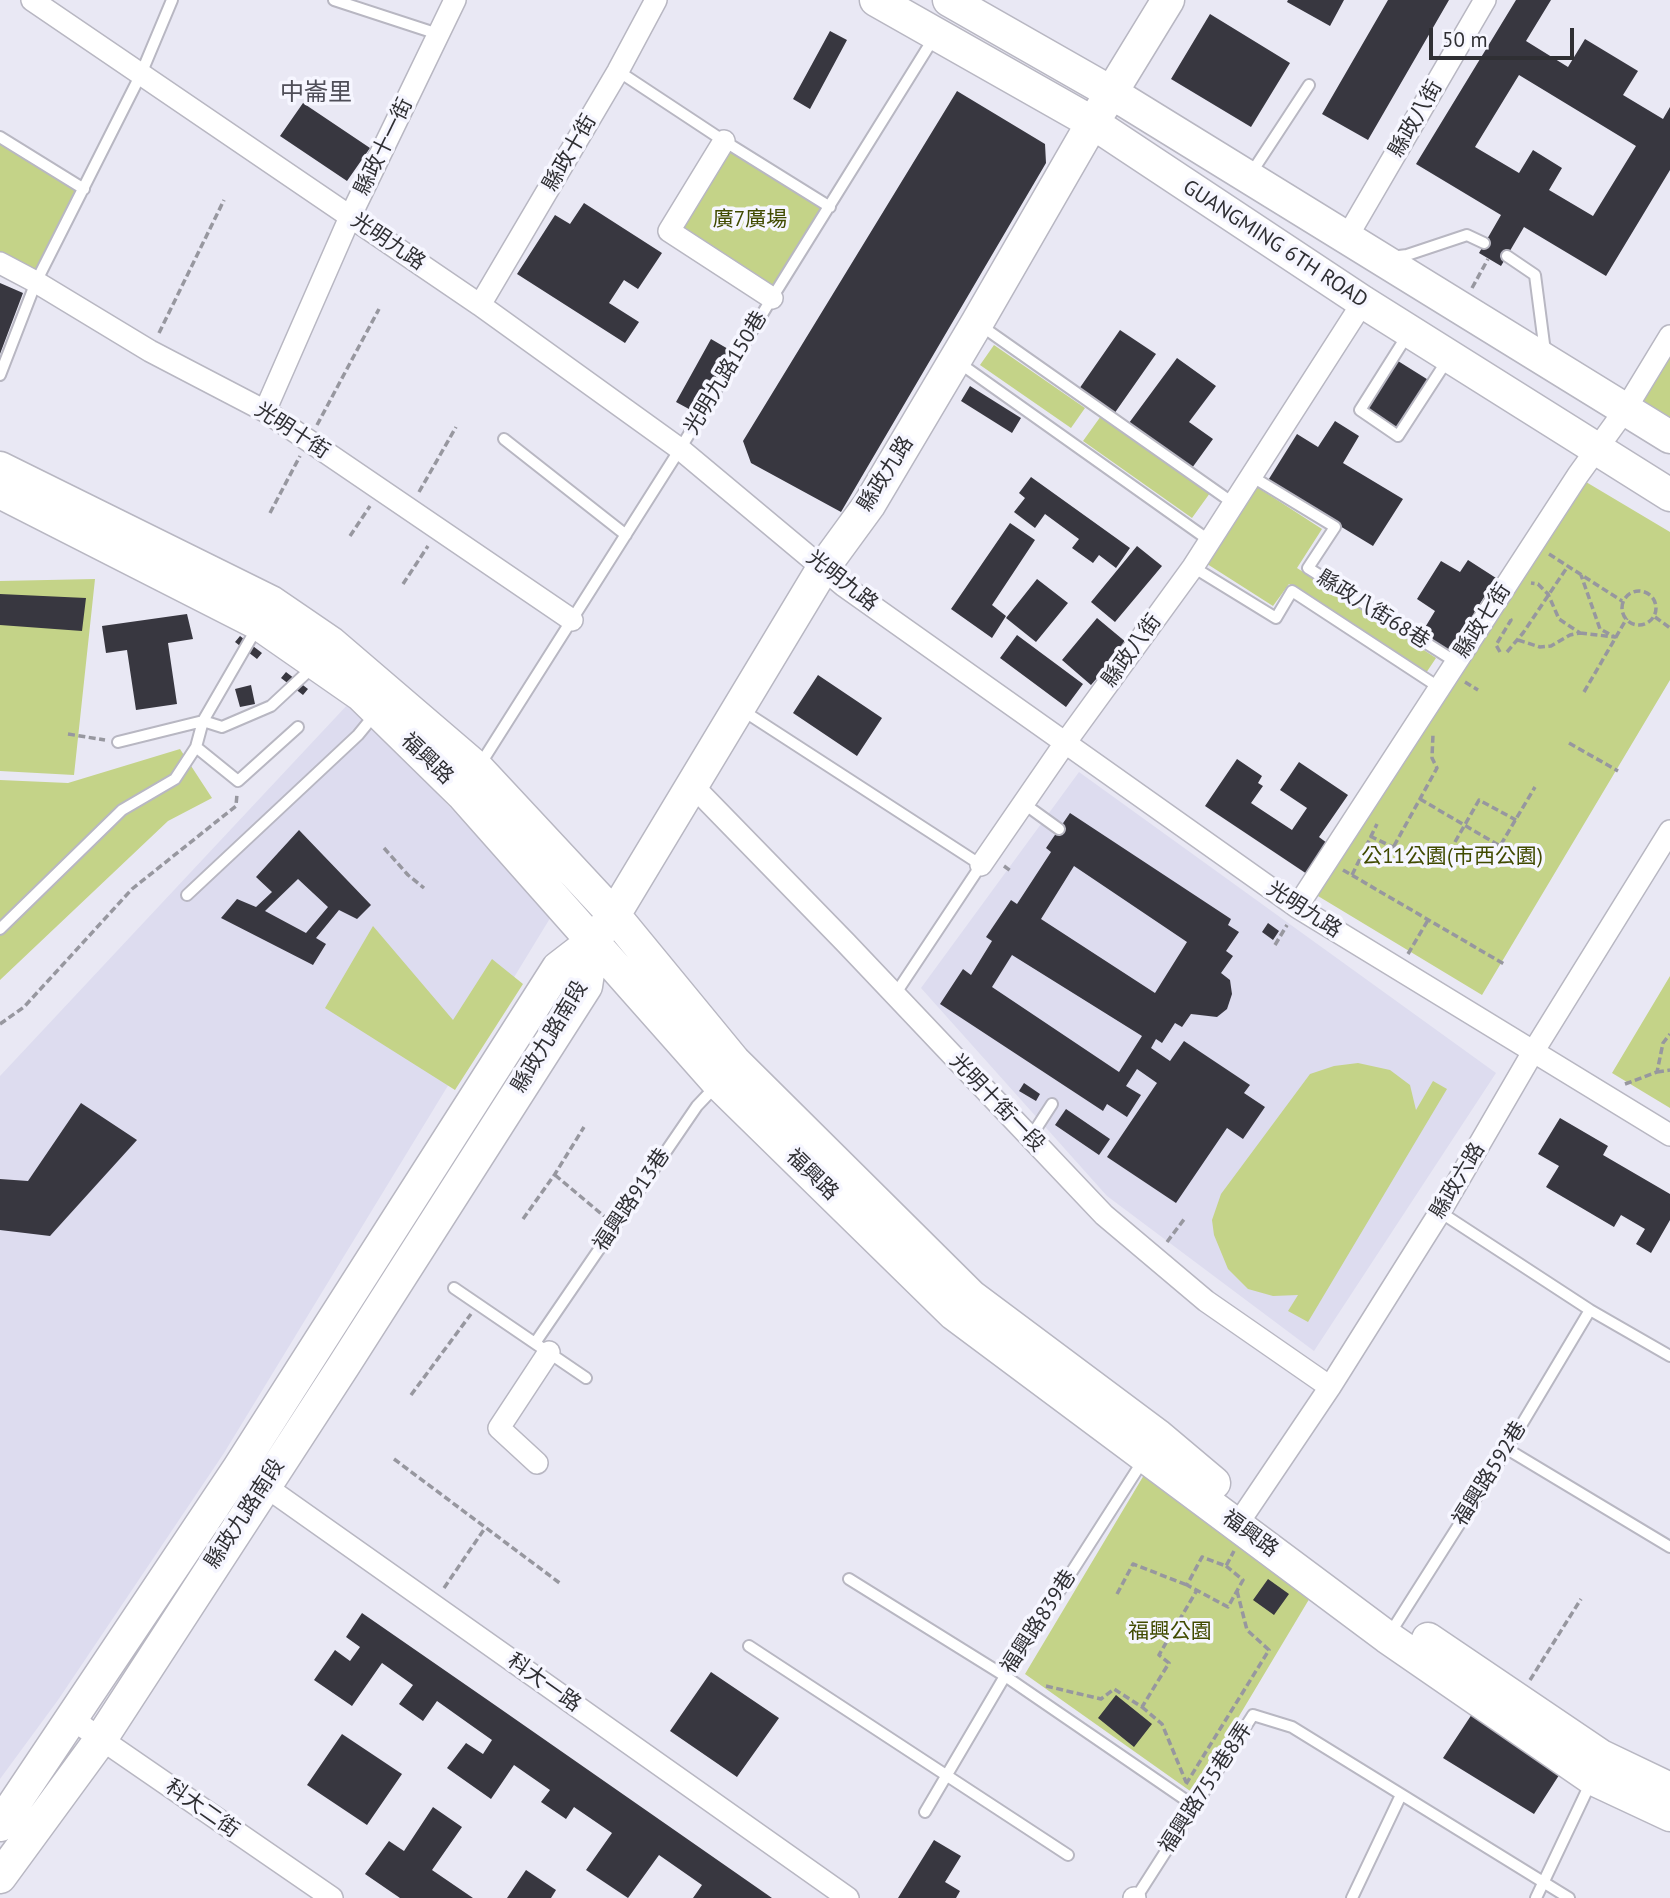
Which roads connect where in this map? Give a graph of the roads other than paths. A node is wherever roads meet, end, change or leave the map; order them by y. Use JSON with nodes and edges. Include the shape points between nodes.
{"nodes":[{"id":1,"x":32,"y":0,"type":"edge"},
{"id":2,"x":172,"y":0,"type":"edge"},
{"id":3,"x":334,"y":0,"type":"edge"},
{"id":4,"x":455,"y":0,"type":"edge"},
{"id":5,"x":656,"y":0,"type":"edge"},
{"id":6,"x":876,"y":0,"type":"edge"},
{"id":7,"x":949,"y":0,"type":"edge"},
{"id":8,"x":1168,"y":0,"type":"edge"},
{"id":9,"x":1485,"y":0,"type":"edge"},
{"id":10,"x":438,"y":34,"type":"junction"},
{"id":11,"x":937,"y":34,"type":"junction"},
{"id":12,"x":618,"y":71,"type":"junction"},
{"id":13,"x":141,"y":74,"type":"junction"},
{"id":14,"x":1309,"y":85,"type":"dead end"},
{"id":15,"x":1112,"y":93,"type":"junction"},
{"id":16,"x":1093,"y":123,"type":"junction"},
{"id":17,"x":0,"y":137,"type":"edge"},
{"id":18,"x":724,"y":141,"type":"junction"},
{"id":19,"x":1249,"y":177,"type":"junction"},
{"id":20,"x":84,"y":189,"type":"junction"},
{"id":21,"x":830,"y":207,"type":"junction"},
{"id":22,"x":350,"y":217,"type":"junction"},
{"id":23,"x":1347,"y":237,"type":"junction"},
{"id":24,"x":1485,"y":243,"type":"dead end"},
{"id":25,"x":1507,"y":256,"type":"dead end"},
{"id":26,"x":1380,"y":258,"type":"junction"},
{"id":27,"x":0,"y":263,"type":"edge"},
{"id":28,"x":36,"y":282,"type":"junction"},
{"id":29,"x":772,"y":298,"type":"junction"},
{"id":30,"x":1363,"y":302,"type":"junction"},
{"id":31,"x":481,"y":304,"type":"junction"},
{"id":32,"x":977,"y":323,"type":"junction"},
{"id":33,"x":1409,"y":331,"type":"junction"},
{"id":34,"x":1670,"y":336,"type":"edge"},
{"id":35,"x":1449,"y":356,"type":"junction"},
{"id":36,"x":955,"y":360,"type":"junction"},
{"id":37,"x":1551,"y":363,"type":"junction"},
{"id":38,"x":0,"y":375,"type":"edge"},
{"id":39,"x":1625,"y":410,"type":"junction"},
{"id":40,"x":265,"y":411,"type":"junction"},
{"id":41,"x":1670,"y":437,"type":"edge"},
{"id":42,"x":504,"y":439,"type":"dead end"},
{"id":43,"x":680,"y":449,"type":"junction"},
{"id":44,"x":1597,"y":450,"type":"junction"},
{"id":45,"x":0,"y":468,"type":"edge"},
{"id":46,"x":1251,"y":476,"type":"junction"},
{"id":47,"x":0,"y":492,"type":"edge"},
{"id":48,"x":1670,"y":495,"type":"edge"},
{"id":49,"x":1233,"y":503,"type":"junction"},
{"id":50,"x":626,"y":536,"type":"junction"},
{"id":51,"x":1210,"y":541,"type":"junction"},
{"id":52,"x":1193,"y":567,"type":"junction"},
{"id":53,"x":823,"y":568,"type":"junction"},
{"id":54,"x":265,"y":613,"type":"junction"},
{"id":55,"x":572,"y":620,"type":"junction"},
{"id":56,"x":324,"y":654,"type":"junction"},
{"id":57,"x":1456,"y":662,"type":"junction"},
{"id":58,"x":1440,"y":688,"type":"junction"},
{"id":59,"x":740,"y":709,"type":"junction"},
{"id":60,"x":378,"y":711,"type":"junction"},
{"id":61,"x":203,"y":721,"type":"junction"},
{"id":62,"x":299,"y":727,"type":"dead end"},
{"id":63,"x":118,"y":742,"type":"road end"},
{"id":64,"x":1065,"y":743,"type":"junction"},
{"id":65,"x":196,"y":747,"type":"junction"},
{"id":66,"x":470,"y":781,"type":"junction"},
{"id":67,"x":692,"y":786,"type":"junction"},
{"id":68,"x":1023,"y":803,"type":"junction"},
{"id":69,"x":1059,"y":828,"type":"dead end"},
{"id":70,"x":1670,"y":831,"type":"edge"},
{"id":71,"x":981,"y":865,"type":"junction"},
{"id":72,"x":187,"y":895,"type":"dead end"},
{"id":73,"x":1297,"y":907,"type":"junction"},
{"id":74,"x":614,"y":915,"type":"junction"},
{"id":75,"x":0,"y":929,"type":"edge"},
{"id":76,"x":593,"y":941,"type":"junction"},
{"id":77,"x":894,"y":996,"type":"junction"},
{"id":78,"x":1533,"y":1052,"type":"junction"},
{"id":79,"x":726,"y":1072,"type":"junction"},
{"id":80,"x":1052,"y":1104,"type":"dead end"},
{"id":81,"x":1670,"y":1135,"type":"edge"},
{"id":82,"x":1030,"y":1138,"type":"junction"},
{"id":83,"x":1440,"y":1212,"type":"junction"},
{"id":84,"x":454,"y":1287,"type":"dead end"},
{"id":85,"x":1590,"y":1310,"type":"junction"},
{"id":86,"x":542,"y":1347,"type":"junction"},
{"id":87,"x":1670,"y":1356,"type":"edge"},
{"id":88,"x":586,"y":1378,"type":"dead end"},
{"id":89,"x":1330,"y":1387,"type":"junction"},
{"id":90,"x":1151,"y":1446,"type":"junction"},
{"id":91,"x":1507,"y":1449,"type":"junction"},
{"id":92,"x":537,"y":1462,"type":"dead end"},
{"id":93,"x":252,"y":1476,"type":"junction"},
{"id":94,"x":1241,"y":1527,"type":"junction"},
{"id":95,"x":1670,"y":1547,"type":"edge"},
{"id":96,"x":849,"y":1579,"type":"dead end"},
{"id":97,"x":1393,"y":1628,"type":"junction"},
{"id":98,"x":749,"y":1646,"type":"dead end"},
{"id":99,"x":1005,"y":1676,"type":"junction"},
{"id":100,"x":72,"y":1719,"type":"junction"},
{"id":101,"x":101,"y":1739,"type":"junction"},
{"id":102,"x":1597,"y":1768,"type":"junction"},
{"id":103,"x":947,"y":1774,"type":"junction"},
{"id":104,"x":1670,"y":1789,"type":"edge"},
{"id":105,"x":1401,"y":1796,"type":"junction"},
{"id":106,"x":1196,"y":1807,"type":"junction"},
{"id":107,"x":925,"y":1812,"type":"dead end"},
{"id":108,"x":1670,"y":1815,"type":"edge"},
{"id":109,"x":0,"y":1825,"type":"edge"},
{"id":110,"x":1068,"y":1856,"type":"dead end"},
{"id":111,"x":0,"y":1877,"type":"edge"},
{"id":112,"x":1544,"y":1884,"type":"junction"},
{"id":113,"x":332,"y":1898,"type":"edge"},
{"id":114,"x":848,"y":1898,"type":"edge"},
{"id":115,"x":1135,"y":1898,"type":"edge"},
{"id":116,"x":1353,"y":1898,"type":"edge"},
{"id":117,"x":1535,"y":1898,"type":"edge"},
{"id":118,"x":1569,"y":1898,"type":"edge"}],
"edges":[{"from":1,"to":13,"type":"street","name":"光明九路"},
{"from":2,"to":13,"type":"lane"},
{"from":3,"to":10,"type":"lane"},
{"from":4,"to":10,"type":"street","name":"縣政十一街"},
{"from":5,"to":12,"type":"street","name":"縣政十街"},
{"from":6,"to":11,"type":"street","name":"GUANGMING 6TH ROAD"},
{"from":7,"to":15,"type":"street","name":"GUANGMING 6TH ROAD"},
{"from":8,"to":15,"type":"street","name":"縣政九路"},
{"from":9,"to":23,"type":"street","name":"縣政八街"},
{"from":10,"to":22,"type":"street","name":"縣政十一街"},
{"from":11,"to":16,"type":"street","name":"GUANGMING 6TH ROAD"},
{"from":11,"to":21,"type":"lane","name":"光明九路150巷"},
{"from":12,"to":18,"type":"lane"},
{"from":12,"to":31,"type":"street","name":"縣政十街"},
{"from":13,"to":20,"type":"lane"},
{"from":13,"to":22,"type":"street","name":"光明九路"},
{"from":14,"to":19,"type":"lane"},
{"from":15,"to":16,"type":"street","name":"縣政九路"},
{"from":15,"to":19,"type":"street","name":"GUANGMING 6TH ROAD"},
{"from":16,"to":30,"type":"street","name":"GUANGMING 6TH ROAD"},
{"from":16,"to":32,"type":"street","name":"縣政九路"},
{"from":17,"to":20,"type":"lane"},
{"from":18,"to":21,"type":"lane"},
{"from":18,"to":29,"type":"street","name":"光明九路150巷","via":[[669,230]]},
{"from":19,"to":23,"type":"street","name":"GUANGMING 6TH ROAD"},
{"from":20,"to":28,"type":"lane"},
{"from":21,"to":29,"type":"lane","name":"光明九路150巷"},
{"from":22,"to":31,"type":"street","name":"光明九路"},
{"from":22,"to":40,"type":"street","name":"縣政十一街"},
{"from":23,"to":26,"type":"street","name":"GUANGMING 6TH ROAD"},
{"from":24,"to":26,"type":"lane","via":[[1467,235],[1407,255]]},
{"from":25,"to":37,"type":"lane","via":[[1535,275]]},
{"from":26,"to":37,"type":"street","name":"GUANGMING 6TH ROAD"},
{"from":27,"to":28,"type":"street","name":"光明十街"},
{"from":28,"to":38,"type":"lane"},
{"from":28,"to":40,"type":"street","name":"光明十街","via":[[150,351]]},
{"from":29,"to":43,"type":"lane","name":"光明九路150巷"},
{"from":30,"to":33,"type":"street","name":"GUANGMING 6TH ROAD"},
{"from":30,"to":46,"type":"street","name":"縣政八街"},
{"from":31,"to":43,"type":"street","name":"光明九路"},
{"from":32,"to":36,"type":"street","name":"縣政九路"},
{"from":32,"to":49,"type":"lane"},
{"from":33,"to":35,"type":"street","name":"GUANGMING 6TH ROAD"},
{"from":33,"to":35,"type":"lane","via":[[1360,410],[1398,436]]},
{"from":34,"to":39,"type":"street","name":"縣政七街"},
{"from":35,"to":44,"type":"street","name":"GUANGMING 6TH ROAD"},
{"from":36,"to":51,"type":"lane"},
{"from":36,"to":53,"type":"street","name":"縣政九路","via":[[869,505]]},
{"from":37,"to":39,"type":"street","name":"GUANGMING 6TH ROAD"},
{"from":39,"to":41,"type":"street","name":"GUANGMING 6TH ROAD"},
{"from":39,"to":44,"type":"street","name":"縣政七街"},
{"from":40,"to":55,"type":"street","name":"光明十街"},
{"from":42,"to":50,"type":"lane"},
{"from":43,"to":50,"type":"lane","name":"光明九路150巷"},
{"from":43,"to":53,"type":"street","name":"光明九路"},
{"from":44,"to":48,"type":"street","name":"GUANGMING 6TH ROAD"},
{"from":44,"to":57,"type":"street","name":"縣政七街"},
{"from":45,"to":54,"type":"street","name":"福興路"},
{"from":46,"to":49,"type":"street","name":"縣政八街"},
{"from":46,"to":57,"type":"lane","name":"縣政八街68巷","via":[[1335,527],[1308,568]]},
{"from":47,"to":54,"type":"street","name":"福興路"},
{"from":49,"to":51,"type":"street","name":"縣政八街"},
{"from":50,"to":55,"type":"lane","name":"光明九路150巷"},
{"from":51,"to":52,"type":"street","name":"縣政八街"},
{"from":52,"to":58,"type":"lane","name":"縣政八街68巷","via":[[1276,618],[1292,591]]},
{"from":52,"to":64,"type":"street","name":"縣政八街"},
{"from":53,"to":59,"type":"street","name":"縣政九路"},
{"from":53,"to":64,"type":"street","name":"光明九路"},
{"from":54,"to":56,"type":"street","name":"福興路"},
{"from":54,"to":61,"type":"lane"},
{"from":55,"to":66,"type":"lane","name":"光明九路150巷"},
{"from":56,"to":60,"type":"street","name":"福興路"},
{"from":56,"to":61,"type":"lane","via":[[271,706],[222,727]]},
{"from":56,"to":66,"type":"street","name":"福興路"},
{"from":57,"to":58,"type":"street","name":"縣政七街"},
{"from":58,"to":73,"type":"street","name":"縣政七街"},
{"from":59,"to":67,"type":"street","name":"縣政九路"},
{"from":59,"to":71,"type":"lane"},
{"from":60,"to":66,"type":"street","name":"福興路"},
{"from":60,"to":72,"type":"lane"},
{"from":61,"to":63,"type":"lane"},
{"from":61,"to":65,"type":"lane"},
{"from":62,"to":65,"type":"lane","via":[[238,781]]},
{"from":64,"to":68,"type":"street","name":"縣政八街"},
{"from":64,"to":73,"type":"street","name":"光明九路"},
{"from":65,"to":75,"type":"lane","via":[[175,779],[122,810]]},
{"from":66,"to":74,"type":"street","name":"福興路"},
{"from":66,"to":76,"type":"street","name":"福興路"},
{"from":67,"to":74,"type":"street","name":"縣政九路"},
{"from":67,"to":77,"type":"street","name":"光明十街一段"},
{"from":68,"to":69,"type":"lane"},
{"from":68,"to":71,"type":"street","name":"縣政八街"},
{"from":70,"to":78,"type":"street","name":"縣政六路"},
{"from":71,"to":77,"type":"lane","name":"縣政八街"},
{"from":73,"to":78,"type":"street","name":"光明九路"},
{"from":74,"to":76,"type":"street","name":"縣政九路"},
{"from":74,"to":79,"type":"street","name":"福興路"},
{"from":76,"to":79,"type":"street","name":"福興路"},
{"from":76,"to":93,"type":"street","name":"縣政九路南段","via":[[558,968]]},
{"from":77,"to":82,"type":"street","name":"光明十街一段"},
{"from":78,"to":81,"type":"street","name":"光明九路"},
{"from":78,"to":83,"type":"street","name":"縣政六路"},
{"from":79,"to":86,"type":"lane","name":"福興路913巷","via":[[697,1106],[615,1226]]},
{"from":79,"to":90,"type":"street","name":"福興路","via":[[971,1296]]},
{"from":80,"to":82,"type":"lane"},
{"from":82,"to":89,"type":"street","name":"光明十街一段","via":[[1104,1215],[1206,1301]]},
{"from":83,"to":85,"type":"lane"},
{"from":83,"to":89,"type":"street","name":"縣政六路"},
{"from":84,"to":86,"type":"lane"},
{"from":85,"to":87,"type":"lane"},
{"from":85,"to":91,"type":"lane","name":"福興路592巷"},
{"from":86,"to":88,"type":"lane"},
{"from":86,"to":92,"type":"street","name":"福興路913巷","via":[[499,1428]]},
{"from":89,"to":94,"type":"street","name":"縣政六路"},
{"from":90,"to":94,"type":"street","name":"福興路"},
{"from":90,"to":99,"type":"lane","name":"福興路839巷"},
{"from":91,"to":95,"type":"lane"},
{"from":91,"to":97,"type":"lane","name":"福興路592巷"},
{"from":93,"to":100,"type":"street","name":"縣政九路南段"},
{"from":93,"to":101,"type":"street","name":"縣政九路南段"},
{"from":93,"to":114,"type":"street","name":"科大一路"},
{"from":94,"to":97,"type":"street","name":"福興路"},
{"from":96,"to":99,"type":"lane"},
{"from":97,"to":102,"type":"street","name":"福興路"},
{"from":97,"to":102,"type":"street","name":"福興路","via":[[1518,1699]]},
{"from":98,"to":103,"type":"lane"},
{"from":99,"to":103,"type":"lane","name":"福興路839巷"},
{"from":99,"to":106,"type":"lane"},
{"from":100,"to":101,"type":"street","name":"科大二街"},
{"from":100,"to":109,"type":"street","name":"縣政九路南段"},
{"from":101,"to":111,"type":"street","name":"縣政九路南段"},
{"from":101,"to":113,"type":"street","name":"科大二街"},
{"from":102,"to":104,"type":"street","name":"福興路"},
{"from":102,"to":108,"type":"street","name":"福興路"},
{"from":102,"to":112,"type":"lane"},
{"from":103,"to":107,"type":"lane","name":"福興路839巷"},
{"from":103,"to":110,"type":"lane"},
{"from":105,"to":106,"type":"lane","name":"福興路755巷8弄","via":[[1292,1727],[1253,1715]]},
{"from":105,"to":112,"type":"lane","name":"福興路755巷8弄"},
{"from":105,"to":116,"type":"lane"},
{"from":106,"to":115,"type":"lane","name":"福興路755巷8弄"},
{"from":112,"to":117,"type":"lane"},
{"from":112,"to":118,"type":"lane","name":"福興路755巷8弄"}]}
